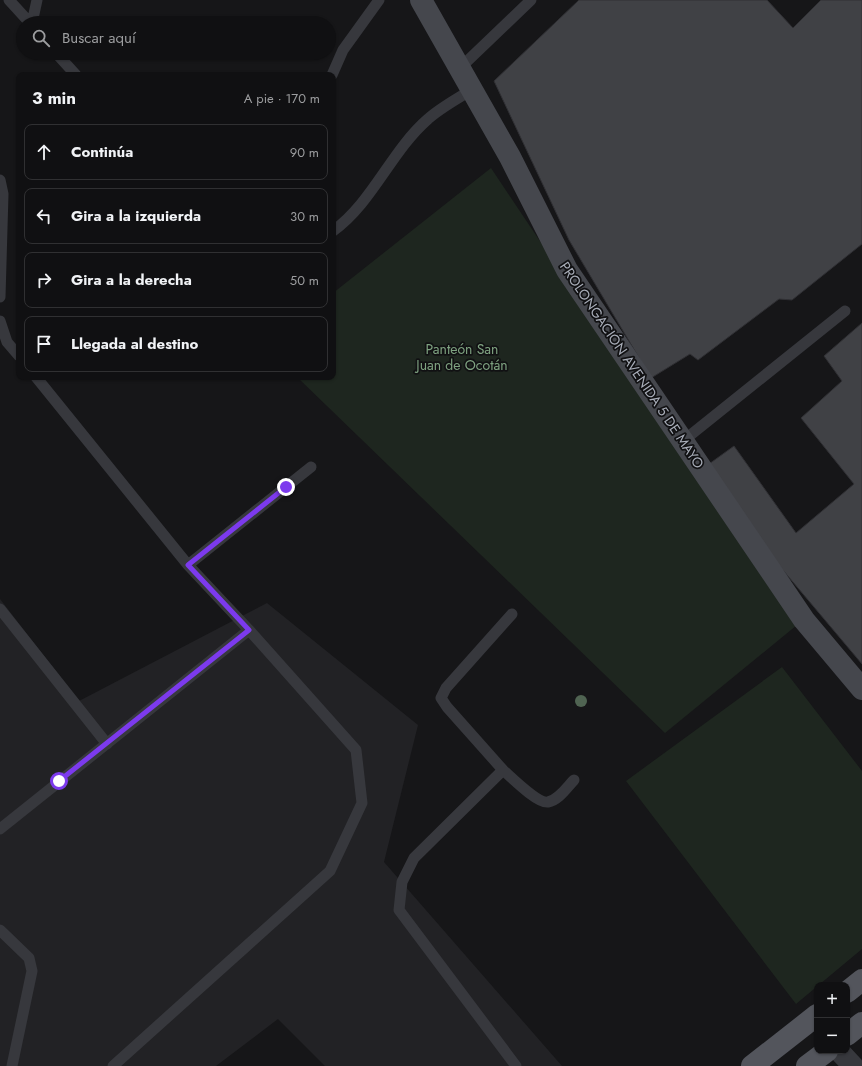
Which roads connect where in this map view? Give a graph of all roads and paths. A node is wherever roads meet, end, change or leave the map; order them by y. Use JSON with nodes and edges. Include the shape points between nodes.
{"nodes":[{"id":1,"x":9,"y":0,"type":"edge"},
{"id":2,"x":37,"y":0,"type":"edge"},
{"id":3,"x":379,"y":0,"type":"edge"},
{"id":4,"x":421,"y":0,"type":"edge"},
{"id":5,"x":531,"y":0,"type":"edge"},
{"id":6,"x":24,"y":16,"type":"edge"},
{"id":7,"x":33,"y":16,"type":"edge"},
{"id":8,"x":62,"y":60,"type":"edge"},
{"id":9,"x":459,"y":69,"type":"junction"},
{"id":10,"x":73,"y":72,"type":"edge"},
{"id":11,"x":333,"y":72,"type":"edge"},
{"id":12,"x":471,"y":90,"type":"junction"},
{"id":13,"x":0,"y":180,"type":"edge"},
{"id":14,"x":336,"y":225,"type":"edge"},
{"id":15,"x":0,"y":297,"type":"edge"},
{"id":16,"x":845,"y":311,"type":"dead end"},
{"id":17,"x":0,"y":321,"type":"edge"},
{"id":18,"x":16,"y":352,"type":"edge"},
{"id":19,"x":38,"y":380,"type":"edge"},
{"id":20,"x":683,"y":441,"type":"junction"},
{"id":21,"x":311,"y":467,"type":"dead end"},
{"id":22,"x":188,"y":565,"type":"junction"},
{"id":23,"x":0,"y":609,"type":"edge"},
{"id":24,"x":512,"y":614,"type":"dead end"},
{"id":25,"x":249,"y":630,"type":"junction"},
{"id":26,"x":862,"y":689,"type":"edge"},
{"id":27,"x":107,"y":744,"type":"junction"},
{"id":28,"x":503,"y":770,"type":"junction"},
{"id":29,"x":574,"y":780,"type":"dead end"},
{"id":30,"x":0,"y":828,"type":"edge"},
{"id":31,"x":0,"y":930,"type":"edge"},
{"id":32,"x":862,"y":980,"type":"edge"},
{"id":33,"x":850,"y":990,"type":"edge"},
{"id":34,"x":814,"y":1017,"type":"edge"},
{"id":35,"x":862,"y":1024,"type":"edge"},
{"id":36,"x":850,"y":1033,"type":"edge"},
{"id":37,"x":823,"y":1054,"type":"edge"},
{"id":38,"x":842,"y":1054,"type":"edge"},
{"id":39,"x":12,"y":1066,"type":"edge"},
{"id":40,"x":113,"y":1066,"type":"edge"},
{"id":41,"x":516,"y":1066,"type":"edge"},
{"id":42,"x":752,"y":1066,"type":"edge"},
{"id":43,"x":807,"y":1066,"type":"edge"},
{"id":44,"x":853,"y":1066,"type":"edge"}],
"edges":[{"from":1,"to":6,"type":"lane"},
{"from":2,"to":7,"type":"lane"},
{"from":3,"to":11,"type":"lane","via":[[343,50]]},
{"from":4,"to":9,"type":"main road","name":"PROLONGACIÓN AVENIDA 5 DE MAYO"},
{"from":5,"to":9,"type":"lane"},
{"from":8,"to":10,"type":"lane"},
{"from":9,"to":12,"type":"main road","name":"PROLONGACIÓN AVENIDA 5 DE MAYO"},
{"from":12,"to":14,"type":"lane","via":[[428,119],[411,137],[359,207]]},
{"from":12,"to":20,"type":"main road","name":"PROLONGACIÓN AVENIDA 5 DE MAYO","via":[[510,157],[567,270]]},
{"from":13,"to":15,"type":"lane","via":[[4,194]]},
{"from":16,"to":20,"type":"lane"},
{"from":17,"to":18,"type":"lane","via":[[7,342]]},
{"from":19,"to":22,"type":"lane"},
{"from":20,"to":26,"type":"main road","name":"PROLONGACIÓN AVENIDA 5 DE MAYO","via":[[804,620]]},
{"from":21,"to":22,"type":"lane"},
{"from":22,"to":25,"type":"lane"},
{"from":23,"to":27,"type":"lane"},
{"from":24,"to":28,"type":"lane","via":[[446,688],[441,698]]},
{"from":25,"to":27,"type":"lane"},
{"from":25,"to":40,"type":"lane","via":[[356,750],[362,803],[330,870]]},
{"from":27,"to":30,"type":"lane"},
{"from":28,"to":29,"type":"lane","via":[[539,801],[548,803],[556,799]]},
{"from":28,"to":41,"type":"lane","via":[[414,858],[402,882],[399,910]]},
{"from":31,"to":39,"type":"lane","via":[[29,958],[32,971]]},
{"from":32,"to":33,"type":"main road"},
{"from":34,"to":42,"type":"main road"},
{"from":35,"to":36,"type":"main road"},
{"from":37,"to":43,"type":"main road"},
{"from":38,"to":44,"type":"street"}]}
